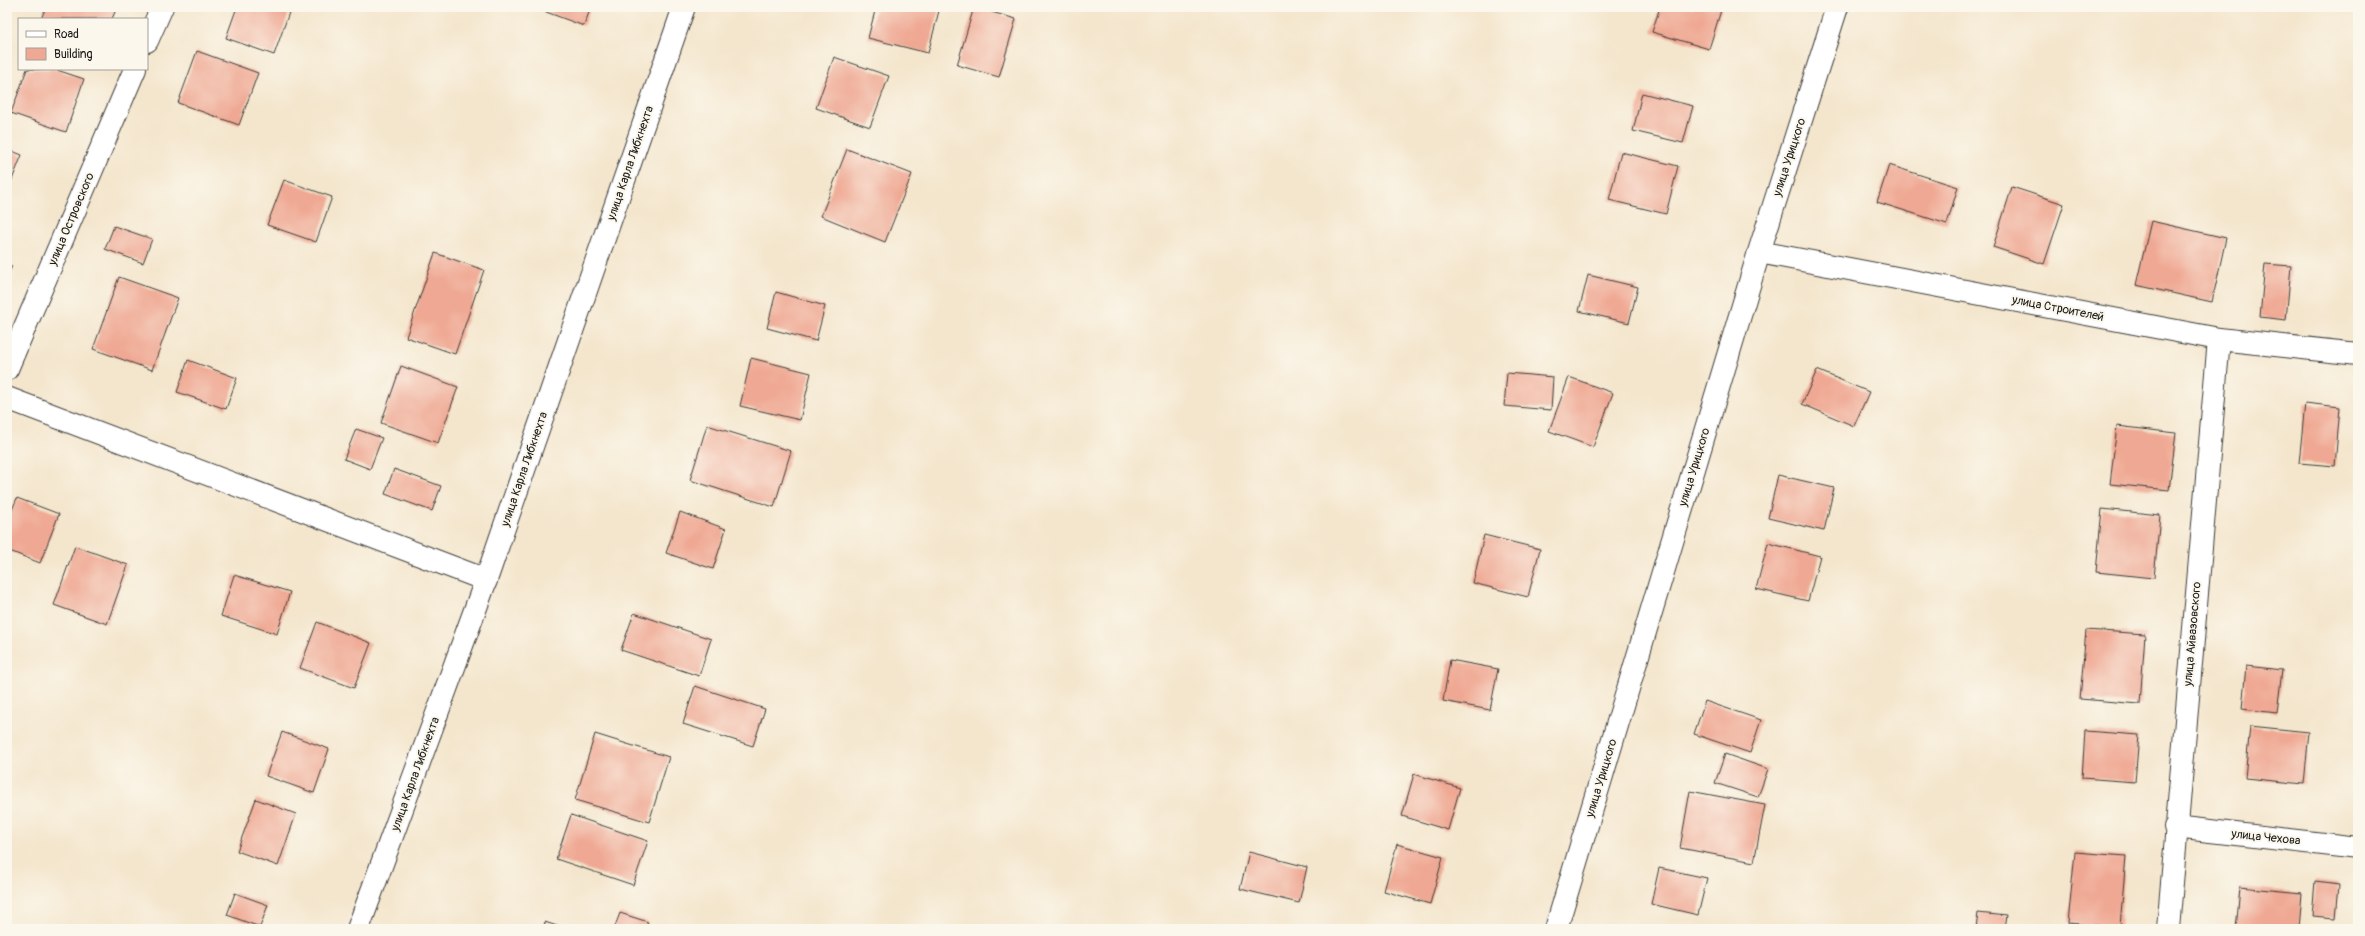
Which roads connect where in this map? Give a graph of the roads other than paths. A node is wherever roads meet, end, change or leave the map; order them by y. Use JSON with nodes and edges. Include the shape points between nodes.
{"nodes":[{"id":1,"x":162,"y":7,"type":"edge"},
{"id":2,"x":684,"y":7,"type":"edge"},
{"id":3,"x":1837,"y":7,"type":"edge"},
{"id":4,"x":148,"y":39,"type":"edge"},
{"id":5,"x":135,"y":70,"type":"edge"},
{"id":6,"x":1759,"y":252,"type":"junction"},
{"id":7,"x":2219,"y":339,"type":"junction"},
{"id":8,"x":2358,"y":354,"type":"edge"},
{"id":9,"x":7,"y":369,"type":"edge"},
{"id":10,"x":7,"y":398,"type":"edge"},
{"id":11,"x":486,"y":580,"type":"junction"},
{"id":12,"x":2175,"y":827,"type":"junction"},
{"id":13,"x":2358,"y":848,"type":"edge"},
{"id":14,"x":358,"y":929,"type":"edge"},
{"id":15,"x":1556,"y":929,"type":"edge"},
{"id":16,"x":2168,"y":929,"type":"edge"}],
"edges":[{"from":1,"to":4,"type":"street"},
{"from":2,"to":11,"type":"street","name":"улица Карла Либкнехта"},
{"from":3,"to":6,"type":"street","name":"улица Урицкого"},
{"from":5,"to":9,"type":"street","name":"улица Островского"},
{"from":6,"to":7,"type":"street","name":"улица Строителей"},
{"from":6,"to":15,"type":"street","name":"улица Урицкого"},
{"from":7,"to":8,"type":"street","name":"улица Строителей"},
{"from":7,"to":12,"type":"street","name":"улица Айвазовского"},
{"from":10,"to":11,"type":"street"},
{"from":11,"to":14,"type":"street","name":"улица Карла Либкнехта"},
{"from":12,"to":13,"type":"street","name":"улица Чехова"},
{"from":12,"to":16,"type":"street","name":"улица Айвазовского"}]}
